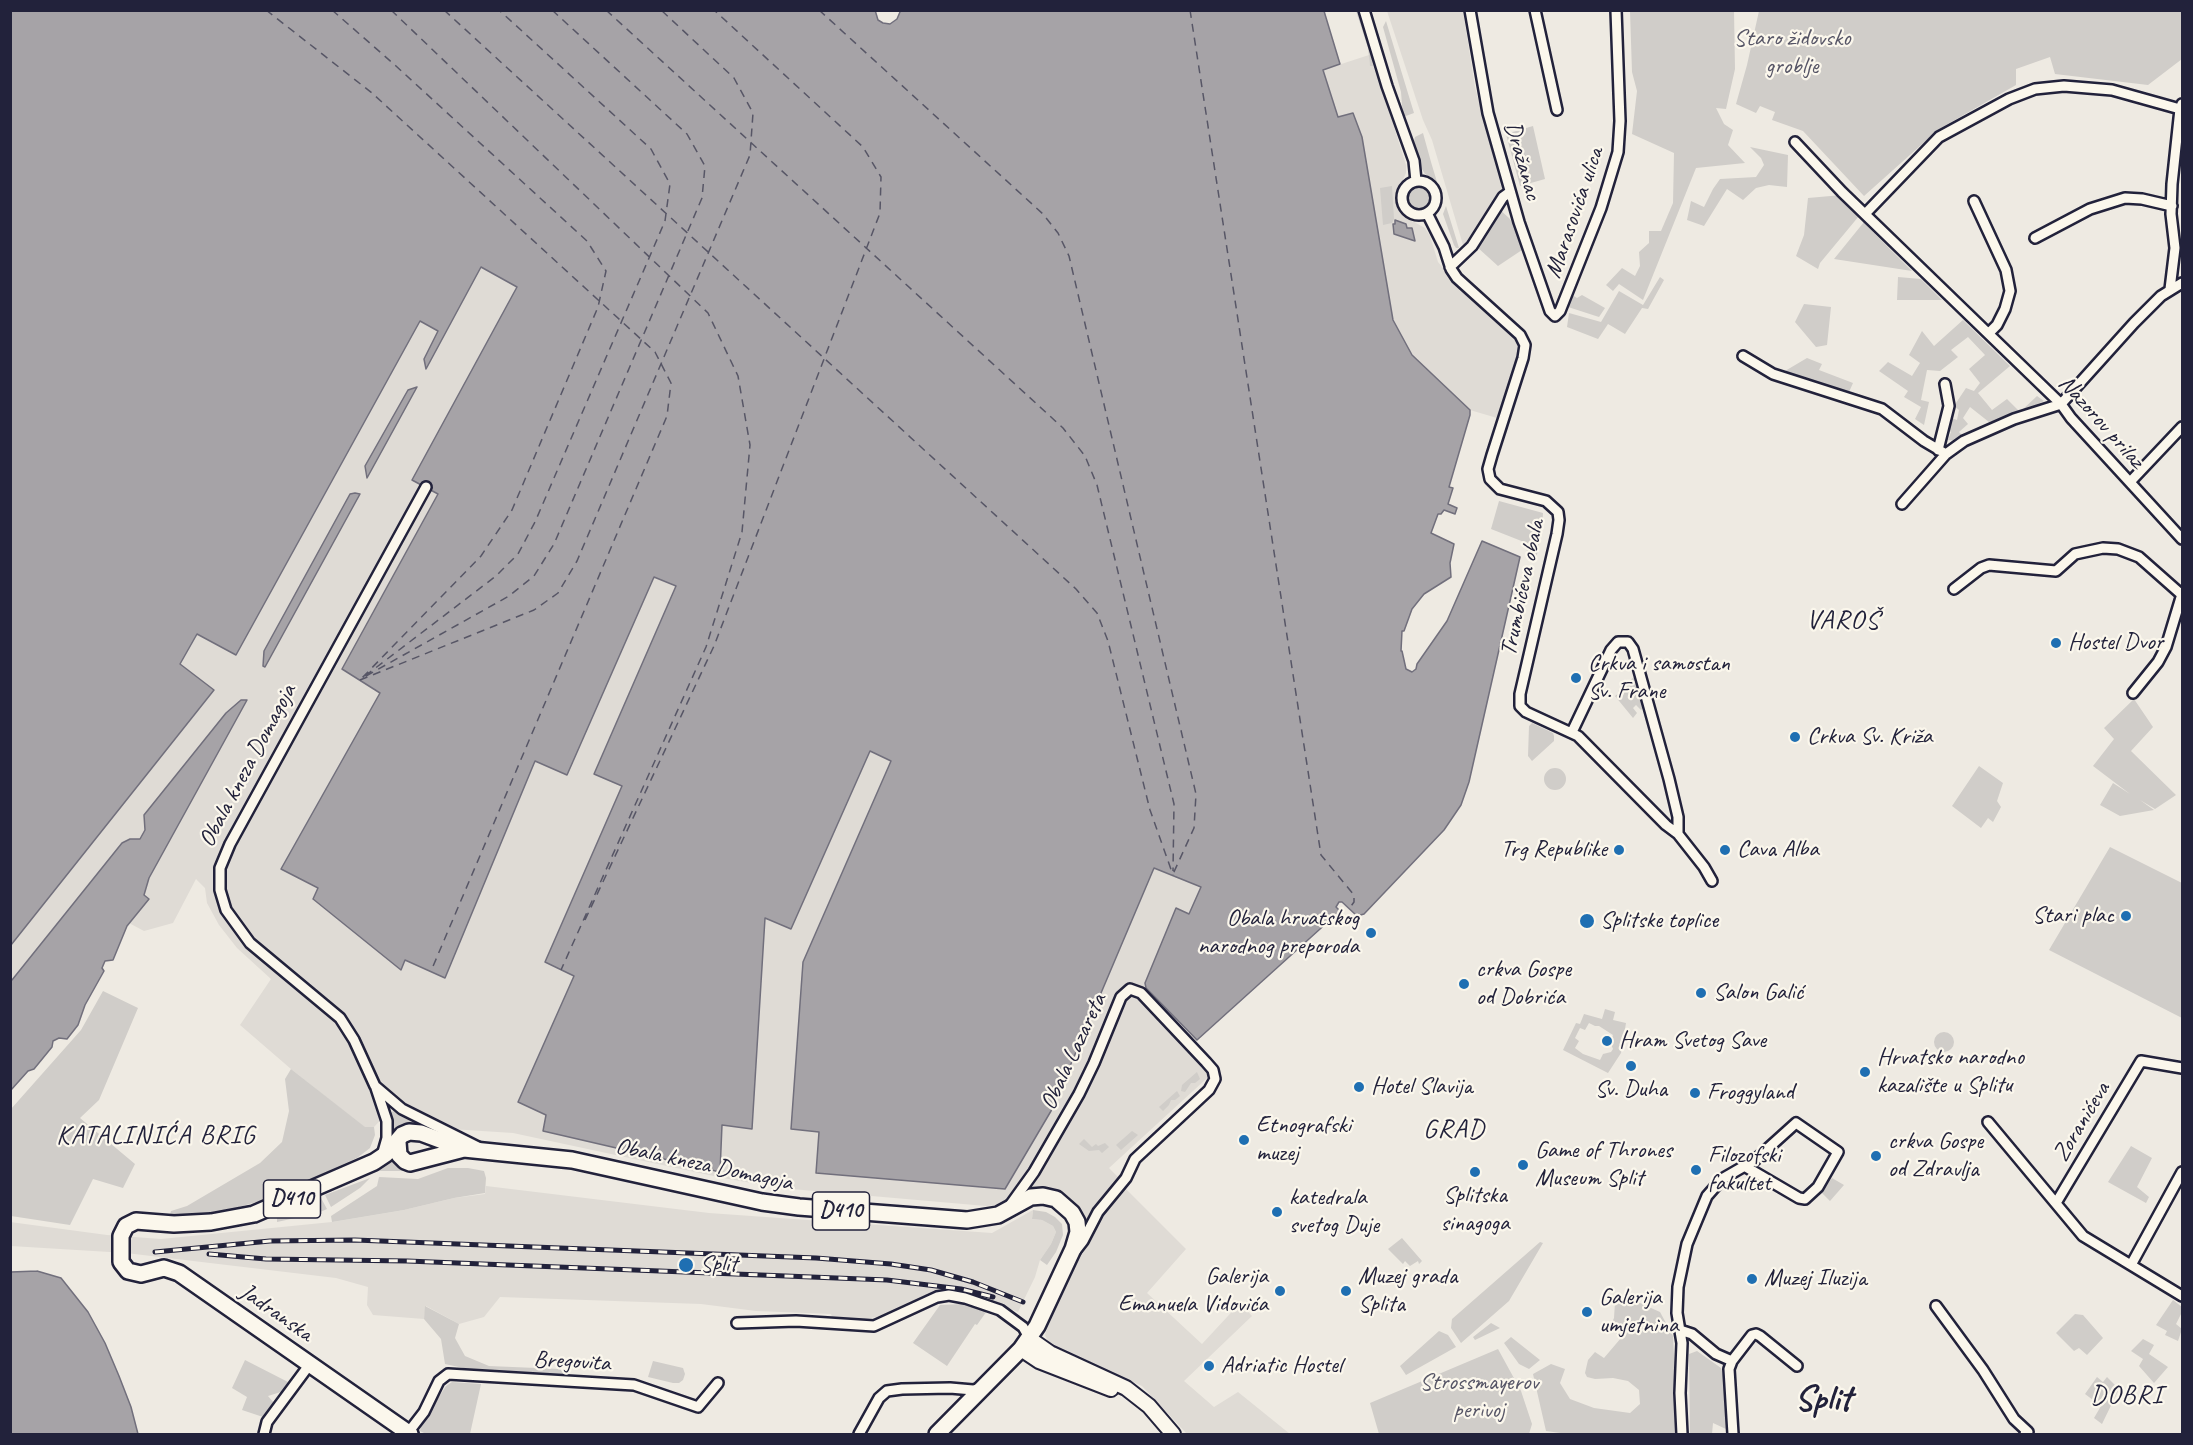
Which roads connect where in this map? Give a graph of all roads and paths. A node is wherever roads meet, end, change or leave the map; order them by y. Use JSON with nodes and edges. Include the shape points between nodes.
{"nodes":[{"id":1,"x":1364,"y":10,"type":"edge"},
{"id":2,"x":1470,"y":10,"type":"edge"},
{"id":3,"x":1535,"y":10,"type":"edge"},
{"id":4,"x":1616,"y":10,"type":"edge"},
{"id":5,"x":2181,"y":106,"type":"edge"},
{"id":6,"x":1557,"y":111,"type":"dead end"},
{"id":7,"x":1795,"y":142,"type":"dead end"},
{"id":8,"x":2178,"y":180,"type":"edge"},
{"id":9,"x":1416,"y":181,"type":"junction"},
{"id":10,"x":1510,"y":192,"type":"junction"},
{"id":11,"x":1974,"y":201,"type":"dead end"},
{"id":12,"x":2172,"y":206,"type":"junction"},
{"id":13,"x":1427,"y":213,"type":"junction"},
{"id":14,"x":1865,"y":214,"type":"junction"},
{"id":15,"x":2035,"y":238,"type":"dead end"},
{"id":16,"x":1450,"y":267,"type":"junction"},
{"id":17,"x":2182,"y":283,"type":"edge"},
{"id":18,"x":2170,"y":289,"type":"junction"},
{"id":19,"x":1555,"y":316,"type":"joint"},
{"id":20,"x":1989,"y":333,"type":"junction"},
{"id":21,"x":1743,"y":356,"type":"dead end"},
{"id":22,"x":1945,"y":384,"type":"dead end"},
{"id":23,"x":2061,"y":404,"type":"junction"},
{"id":24,"x":2182,"y":427,"type":"edge"},
{"id":25,"x":1942,"y":452,"type":"junction"},
{"id":26,"x":2130,"y":482,"type":"junction"},
{"id":27,"x":426,"y":487,"type":"dead end"},
{"id":28,"x":1902,"y":504,"type":"dead end"},
{"id":29,"x":2182,"y":539,"type":"edge"},
{"id":30,"x":1954,"y":589,"type":"dead end"},
{"id":31,"x":2182,"y":594,"type":"edge"},
{"id":32,"x":2133,"y":693,"type":"dead end"},
{"id":33,"x":1572,"y":732,"type":"junction"},
{"id":34,"x":1678,"y":834,"type":"junction"},
{"id":35,"x":1712,"y":881,"type":"dead end"},
{"id":36,"x":2182,"y":1068,"type":"edge"},
{"id":37,"x":375,"y":1086,"type":"junction"},
{"id":38,"x":1988,"y":1122,"type":"dead end"},
{"id":39,"x":398,"y":1142,"type":"junction"},
{"id":40,"x":464,"y":1149,"type":"junction"},
{"id":41,"x":486,"y":1151,"type":"junction"},
{"id":42,"x":378,"y":1160,"type":"junction"},
{"id":43,"x":1746,"y":1167,"type":"junction"},
{"id":44,"x":2182,"y":1172,"type":"edge"},
{"id":45,"x":2056,"y":1203,"type":"junction"},
{"id":46,"x":1004,"y":1212,"type":"junction"},
{"id":47,"x":1069,"y":1257,"type":"junction"},
{"id":48,"x":2131,"y":1265,"type":"junction"},
{"id":49,"x":2182,"y":1296,"type":"edge"},
{"id":50,"x":1936,"y":1306,"type":"dead end"},
{"id":51,"x":737,"y":1323,"type":"dead end"},
{"id":52,"x":1680,"y":1330,"type":"junction"},
{"id":53,"x":1025,"y":1344,"type":"junction"},
{"id":54,"x":1732,"y":1361,"type":"junction"},
{"id":55,"x":310,"y":1364,"type":"junction"},
{"id":56,"x":1797,"y":1366,"type":"dead end"},
{"id":57,"x":718,"y":1383,"type":"dead end"},
{"id":58,"x":981,"y":1388,"type":"junction"},
{"id":59,"x":2027,"y":1433,"type":"edge"},
{"id":60,"x":264,"y":1434,"type":"edge"},
{"id":61,"x":408,"y":1434,"type":"edge"},
{"id":62,"x":859,"y":1434,"type":"edge"},
{"id":63,"x":937,"y":1434,"type":"edge"},
{"id":64,"x":1173,"y":1434,"type":"edge"},
{"id":65,"x":1682,"y":1434,"type":"edge"},
{"id":66,"x":1732,"y":1434,"type":"edge"}],
"edges":[{"from":1,"to":9,"type":"street","via":[[1414,161]]},
{"from":2,"to":10,"type":"street","name":"Dražanac","via":[[1485,102]]},
{"from":3,"to":6,"type":"street"},
{"from":4,"to":19,"type":"street","name":"Marasovića ulica","via":[[1618,152],[1601,208]]},
{"from":5,"to":8,"type":"street"},
{"from":5,"to":14,"type":"street","via":[[2112,90],[2064,86],[2035,89],[2008,99],[1939,137]]},
{"from":7,"to":14,"type":"street","name":"Nazorov prilaz"},
{"from":8,"to":12,"type":"street"},
{"from":9,"to":13,"type":"street","via":[[1434,192],[1434,206]]},
{"from":9,"to":13,"type":"street","via":[[1404,190],[1404,206],[1412,213]]},
{"from":10,"to":16,"type":"street","via":[[1499,202],[1472,246]]},
{"from":10,"to":19,"type":"street","name":"Dražanac"},
{"from":11,"to":20,"type":"street","via":[[2006,270],[2010,291],[2006,309]]},
{"from":12,"to":15,"type":"street","via":[[2125,198],[2090,209]]},
{"from":12,"to":18,"type":"street","via":[[2175,248]]},
{"from":13,"to":16,"type":"street"},
{"from":14,"to":20,"type":"street","name":"Nazorov prilaz"},
{"from":16,"to":33,"type":"street","name":"Trumbićeva obala","via":[[1457,278],[1520,335],[1525,345],[1488,470],[1490,479],[1500,489],[1546,501],[1558,512],[1557,534],[1520,701],[1522,709]]},
{"from":17,"to":18,"type":"street"},
{"from":18,"to":23,"type":"street"},
{"from":20,"to":23,"type":"street","name":"Nazorov prilaz"},
{"from":21,"to":25,"type":"street","via":[[1773,375],[1882,409]]},
{"from":22,"to":25,"type":"street","via":[[1949,406]]},
{"from":23,"to":25,"type":"street","via":[[1980,433]]},
{"from":23,"to":26,"type":"street","name":"Nazorov prilaz"},
{"from":24,"to":26,"type":"street"},
{"from":25,"to":28,"type":"street"},
{"from":26,"to":29,"type":"street","name":"Nazorov prilaz"},
{"from":27,"to":37,"type":"street","name":"Obala kneza Domagoja","via":[[230,844],[219,879],[226,910],[237,927],[263,956],[340,1018]]},
{"from":30,"to":31,"type":"street","via":[[1989,565],[2056,571],[2075,554],[2103,548],[2139,557]]},
{"from":31,"to":32,"type":"street","via":[[2166,646]]},
{"from":33,"to":34,"type":"street"},
{"from":33,"to":34,"type":"street","via":[[1611,650],[1618,642],[1625,642],[1633,649],[1649,706],[1678,817]]},
{"from":34,"to":35,"type":"street"},
{"from":36,"to":45,"type":"street","name":"Zoranićeva","via":[[2141,1060]]},
{"from":37,"to":41,"type":"street","name":"Obala kneza Domagoja","via":[[402,1109]]},
{"from":37,"to":42,"type":"street","via":[[388,1129]]},
{"from":38,"to":45,"type":"street"},
{"from":39,"to":40,"type":"main road","name":"Obala kneza Domagoja","number":"D410","via":[[405,1133],[417,1131]]},
{"from":39,"to":40,"type":"main road","name":"Obala kneza Domagoja","number":"D410","via":[[399,1155],[410,1163]]},
{"from":39,"to":42,"type":"main road","number":"D410"},
{"from":40,"to":41,"type":"main road","name":"Obala kneza Domagoja","number":"D410"},
{"from":41,"to":46,"type":"main road","name":"Obala kneza Domagoja","number":"D410","via":[[572,1160],[791,1206],[967,1220]]},
{"from":42,"to":55,"type":"main road","name":"Jadranska","number":"D410","via":[[254,1214],[211,1222],[136,1221],[126,1226],[122,1236],[124,1268],[135,1274],[164,1268],[179,1273]]},
{"from":43,"to":43,"type":"street","via":[[1796,1123],[1838,1152],[1814,1193],[1802,1199]]},
{"from":43,"to":52,"type":"street","via":[[1729,1174],[1714,1187],[1694,1224],[1678,1287]]},
{"from":44,"to":48,"type":"street"},
{"from":45,"to":48,"type":"street","via":[[2083,1236]]},
{"from":46,"to":47,"type":"main road","name":"Obala kneza Domagoja","number":"D410","via":[[1032,1197],[1048,1196],[1060,1202],[1072,1213],[1078,1227]]},
{"from":46,"to":47,"type":"street","name":"Obala Lazareta","via":[[1024,1188],[1070,1110],[1119,1000],[1126,991],[1135,990],[1213,1070],[1214,1082],[1135,1159],[1124,1181]]},
{"from":47,"to":53,"type":"main road","number":"D410"},
{"from":48,"to":49,"type":"street"},
{"from":50,"to":59,"type":"street"},
{"from":51,"to":53,"type":"street","via":[[796,1321],[874,1326],[949,1295],[1000,1310],[1023,1327]]},
{"from":52,"to":54,"type":"street"},
{"from":52,"to":65,"type":"street"},
{"from":53,"to":58,"type":"main road","number":"D410"},
{"from":53,"to":64,"type":"street","via":[[1120,1384],[1149,1406]]},
{"from":54,"to":56,"type":"street","via":[[1756,1334]]},
{"from":54,"to":66,"type":"street","via":[[1728,1376]]},
{"from":55,"to":60,"type":"street","via":[[267,1422]]},
{"from":55,"to":61,"type":"main road","name":"Jadranska","number":"D410"},
{"from":57,"to":61,"type":"street","name":"Bregovita","via":[[698,1407],[634,1384],[453,1373],[442,1376]]},
{"from":58,"to":62,"type":"street","via":[[887,1391]]},
{"from":58,"to":63,"type":"main road","number":"D410"}]}
